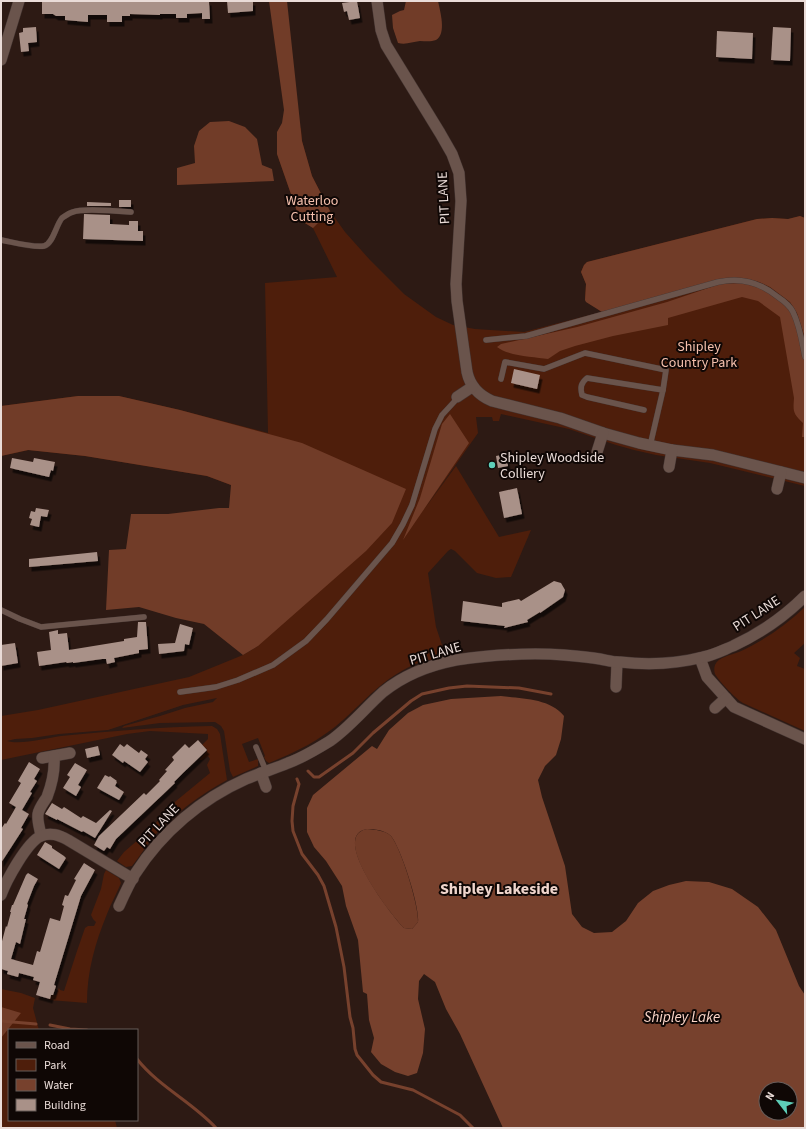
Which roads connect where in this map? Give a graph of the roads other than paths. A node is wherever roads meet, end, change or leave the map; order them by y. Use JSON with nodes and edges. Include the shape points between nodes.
{"nodes":[{"id":1,"x":18,"y":1,"type":"edge"},
{"id":2,"x":378,"y":1,"type":"edge"},
{"id":3,"x":1,"y":60,"type":"edge"},
{"id":4,"x":131,"y":212,"type":"dead end"},
{"id":5,"x":1,"y":240,"type":"edge"},
{"id":6,"x":486,"y":340,"type":"dead end"},
{"id":7,"x":805,"y":357,"type":"edge"},
{"id":8,"x":501,"y":379,"type":"dead end"},
{"id":9,"x":472,"y":387,"type":"junction"},
{"id":10,"x":663,"y":390,"type":"junction"},
{"id":11,"x":457,"y":397,"type":"joint"},
{"id":12,"x":644,"y":410,"type":"dead end"},
{"id":13,"x":603,"y":433,"type":"junction"},
{"id":14,"x":650,"y":446,"type":"junction"},
{"id":15,"x":672,"y":450,"type":"junction"},
{"id":16,"x":597,"y":452,"type":"dead end"},
{"id":17,"x":670,"y":467,"type":"dead end"},
{"id":18,"x":781,"y":472,"type":"junction"},
{"id":19,"x":805,"y":478,"type":"edge"},
{"id":20,"x":777,"y":489,"type":"dead end"},
{"id":21,"x":805,"y":596,"type":"edge"},
{"id":22,"x":1,"y":610,"type":"edge"},
{"id":23,"x":144,"y":617,"type":"dead end"},
{"id":24,"x":700,"y":658,"type":"junction"},
{"id":25,"x":617,"y":662,"type":"junction"},
{"id":26,"x":616,"y":687,"type":"dead end"},
{"id":27,"x":180,"y":692,"type":"dead end"},
{"id":28,"x":726,"y":698,"type":"junction"},
{"id":29,"x":715,"y":708,"type":"dead end"},
{"id":30,"x":805,"y":739,"type":"edge"},
{"id":31,"x":256,"y":747,"type":"dead end"},
{"id":32,"x":70,"y":753,"type":"dead end"},
{"id":33,"x":54,"y":756,"type":"junction"},
{"id":34,"x":42,"y":758,"type":"dead end"},
{"id":35,"x":263,"y":772,"type":"junction"},
{"id":36,"x":266,"y":787,"type":"dead end"},
{"id":37,"x":41,"y":836,"type":"junction"},
{"id":38,"x":133,"y":879,"type":"junction"},
{"id":39,"x":1,"y":895,"type":"edge"},
{"id":40,"x":119,"y":906,"type":"dead end"}],
"edges":[{"from":1,"to":3,"type":"street"},
{"from":2,"to":9,"type":"street","name":"PIT LANE","via":[[386,45],[452,154],[459,173],[461,202],[456,293],[467,372]]},
{"from":4,"to":5,"type":"lane","via":[[74,211],[63,217],[45,246]]},
{"from":6,"to":7,"type":"lane","via":[[526,336],[718,282],[737,280],[753,282],[786,304],[798,326]]},
{"from":8,"to":10,"type":"lane","via":[[505,362],[544,369],[585,353],[666,370]]},
{"from":9,"to":11,"type":"street"},
{"from":9,"to":13,"type":"street","via":[[492,401],[560,418]]},
{"from":10,"to":12,"type":"lane","via":[[587,378],[580,388],[582,395]]},
{"from":10,"to":14,"type":"lane"},
{"from":11,"to":27,"type":"lane","via":[[442,415],[435,429],[412,505],[403,524],[392,542],[328,619],[306,641],[273,665],[216,687]]},
{"from":13,"to":14,"type":"street"},
{"from":13,"to":16,"type":"street"},
{"from":14,"to":15,"type":"street"},
{"from":15,"to":17,"type":"street"},
{"from":15,"to":18,"type":"street","via":[[713,455]]},
{"from":18,"to":19,"type":"street"},
{"from":18,"to":20,"type":"street"},
{"from":21,"to":24,"type":"street","name":"PIT LANE","via":[[779,620],[763,630],[719,652]]},
{"from":22,"to":23,"type":"lane","via":[[41,627]]},
{"from":24,"to":25,"type":"street","name":"PIT LANE","via":[[657,663]]},
{"from":24,"to":28,"type":"street","via":[[707,677]]},
{"from":25,"to":26,"type":"street"},
{"from":25,"to":35,"type":"street","name":"PIT LANE","via":[[564,655],[521,654],[456,660],[423,669],[389,688],[330,741],[299,758]]},
{"from":28,"to":29,"type":"street"},
{"from":28,"to":30,"type":"street","via":[[736,708]]},
{"from":31,"to":35,"type":"lane"},
{"from":32,"to":33,"type":"street"},
{"from":33,"to":34,"type":"street"},
{"from":33,"to":37,"type":"street","via":[[55,767],[49,791],[38,815]]},
{"from":35,"to":36,"type":"street"},
{"from":35,"to":38,"type":"street","name":"PIT LANE","via":[[224,790],[188,814],[159,843]]},
{"from":37,"to":38,"type":"street","via":[[52,834],[62,837]]},
{"from":37,"to":39,"type":"street","via":[[31,843]]},
{"from":38,"to":40,"type":"street","name":"PIT LANE"}]}
